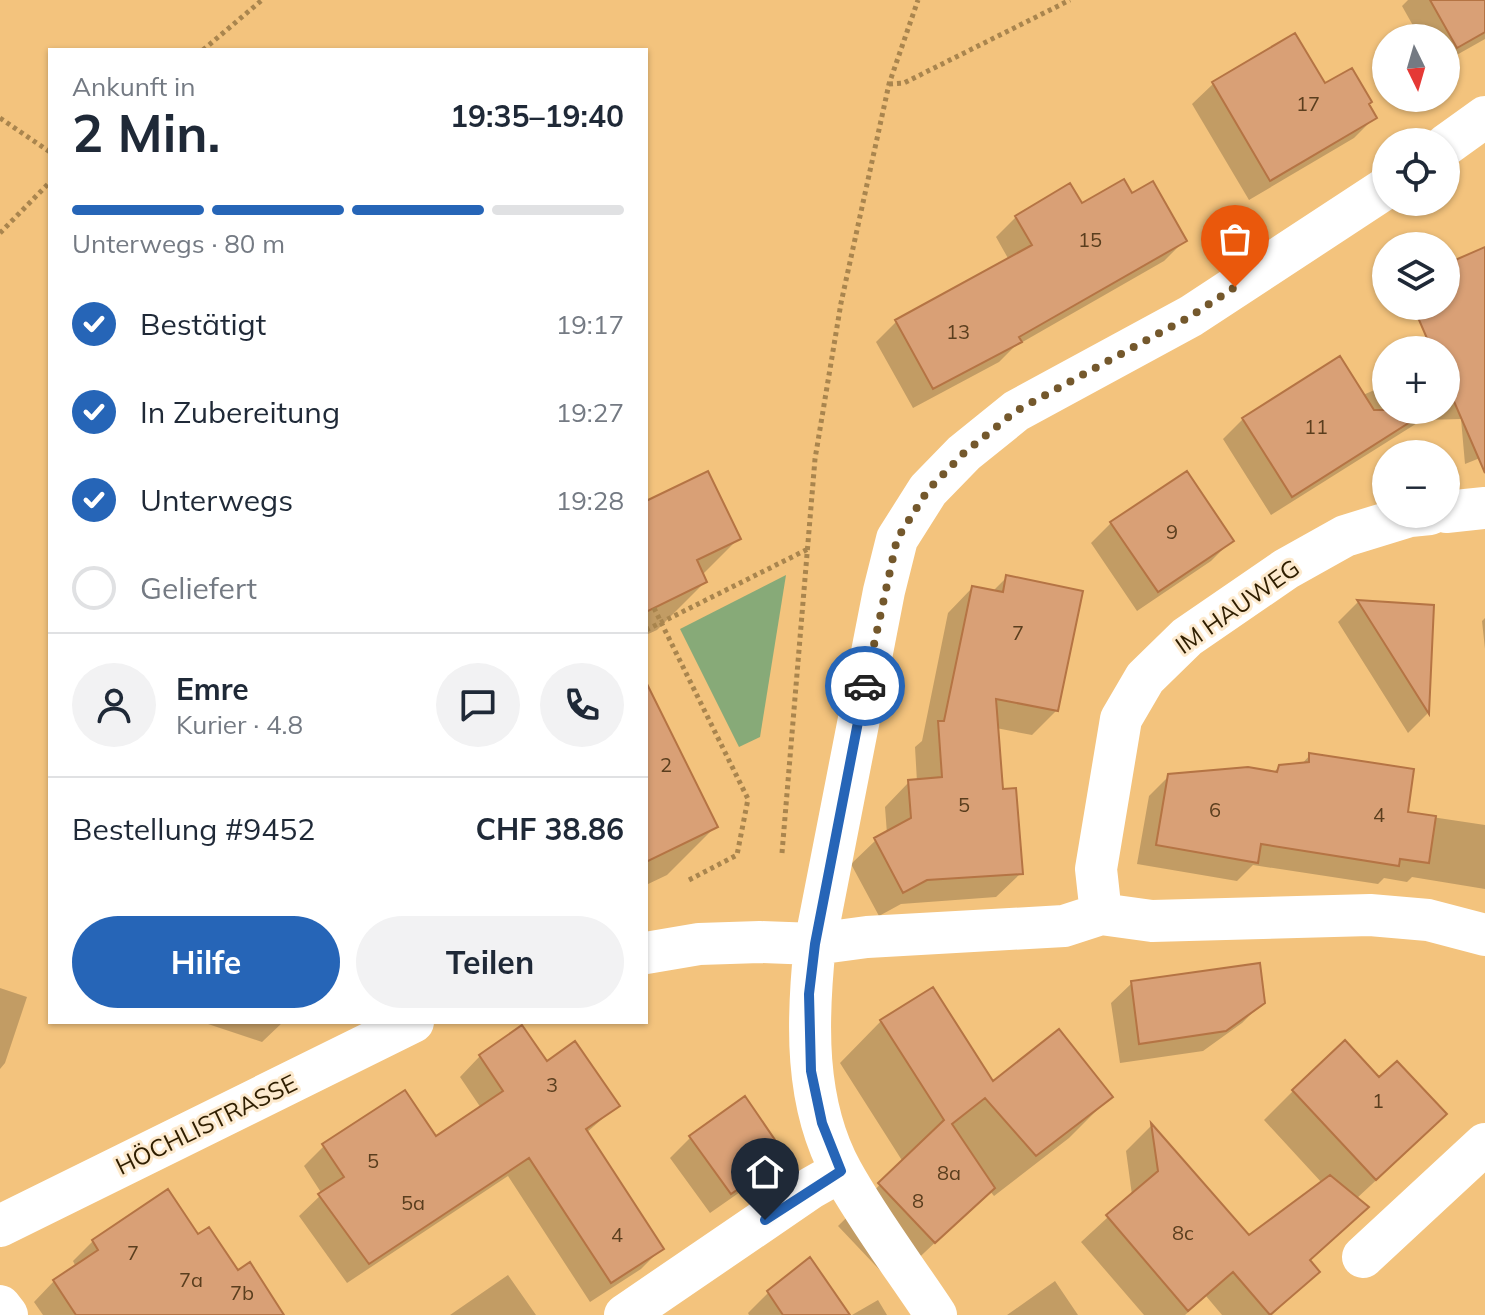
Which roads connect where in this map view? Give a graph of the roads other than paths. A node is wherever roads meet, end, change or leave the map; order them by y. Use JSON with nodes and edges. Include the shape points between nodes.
{"nodes":[{"id":1,"x":1485,"y":117,"type":"edge"},
{"id":2,"x":1460,"y":135,"type":"edge"},
{"id":3,"x":1372,"y":197,"type":"edge"},
{"id":4,"x":1485,"y":508,"type":"edge"},
{"id":5,"x":1460,"y":511,"type":"edge"},
{"id":6,"x":1372,"y":528,"type":"edge"},
{"id":7,"x":1101,"y":914,"type":"junction"},
{"id":8,"x":1485,"y":935,"type":"edge"},
{"id":9,"x":815,"y":944,"type":"junction"},
{"id":10,"x":648,"y":953,"type":"edge"},
{"id":11,"x":409,"y":1024,"type":"edge"},
{"id":12,"x":1485,"y":1144,"type":"edge"},
{"id":13,"x":841,"y":1171,"type":"junction"},
{"id":14,"x":0,"y":1226,"type":"edge"},
{"id":15,"x":1363,"y":1257,"type":"dead end"},
{"id":16,"x":0,"y":1306,"type":"edge"},
{"id":17,"x":7,"y":1315,"type":"edge"},
{"id":18,"x":625,"y":1315,"type":"edge"},
{"id":19,"x":936,"y":1315,"type":"edge"}],
"edges":[{"from":1,"to":2,"type":"street"},
{"from":3,"to":9,"type":"street","via":[[1191,316],[1016,411],[928,490],[897,539]]},
{"from":4,"to":5,"type":"street"},
{"from":6,"to":7,"type":"street","name":"IM HAUWEG","via":[[1345,536],[1286,569],[1187,637],[1145,678],[1118,734],[1096,869]]},
{"from":7,"to":8,"type":"street","via":[[1152,921],[1370,915],[1428,920]]},
{"from":7,"to":9,"type":"street","via":[[1064,926]]},
{"from":9,"to":10,"type":"street","via":[[699,944]]},
{"from":9,"to":13,"type":"street","via":[[809,994],[811,1071],[822,1123]]},
{"from":11,"to":14,"type":"street","name":"HÖCHLISTRASSE"},
{"from":12,"to":15,"type":"street"},
{"from":13,"to":18,"type":"street"},
{"from":13,"to":19,"type":"street"},
{"from":16,"to":17,"type":"street"}]}
